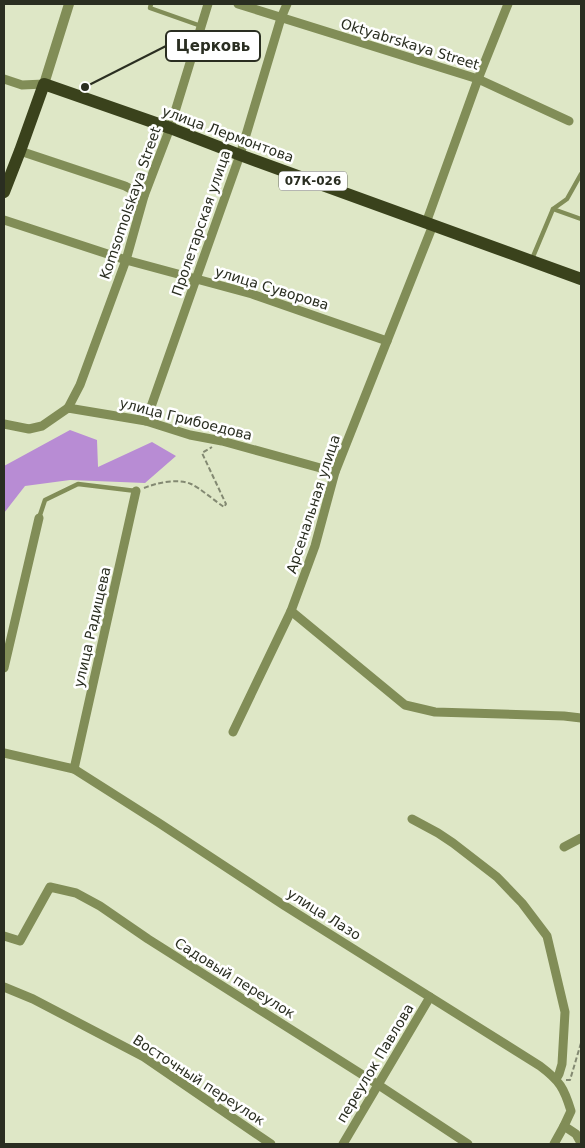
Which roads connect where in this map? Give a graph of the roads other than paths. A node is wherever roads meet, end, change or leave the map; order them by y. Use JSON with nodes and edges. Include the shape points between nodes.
{"nodes":[{"id":1,"x":69,"y":4,"type":"edge"},
{"id":2,"x":151,"y":4,"type":"edge"},
{"id":3,"x":208,"y":4,"type":"edge"},
{"id":4,"x":238,"y":4,"type":"edge"},
{"id":5,"x":287,"y":4,"type":"edge"},
{"id":6,"x":508,"y":4,"type":"edge"},
{"id":7,"x":281,"y":18,"type":"junction"},
{"id":8,"x":201,"y":26,"type":"junction"},
{"id":9,"x":4,"y":79,"type":"edge"},
{"id":10,"x":478,"y":80,"type":"junction"},
{"id":11,"x":44,"y":84,"type":"junction"},
{"id":12,"x":569,"y":121,"type":"dead end"},
{"id":13,"x":170,"y":128,"type":"junction"},
{"id":14,"x":20,"y":151,"type":"junction"},
{"id":15,"x":240,"y":154,"type":"junction"},
{"id":16,"x":581,"y":174,"type":"edge"},
{"id":17,"x":4,"y":192,"type":"edge"},
{"id":18,"x":144,"y":196,"type":"junction"},
{"id":19,"x":553,"y":208,"type":"junction"},
{"id":20,"x":581,"y":219,"type":"edge"},
{"id":21,"x":4,"y":220,"type":"edge"},
{"id":22,"x":429,"y":224,"type":"junction"},
{"id":23,"x":126,"y":260,"type":"junction"},
{"id":24,"x":531,"y":260,"type":"junction"},
{"id":25,"x":581,"y":279,"type":"edge"},
{"id":26,"x":196,"y":280,"type":"junction"},
{"id":27,"x":387,"y":340,"type":"junction"},
{"id":28,"x":68,"y":408,"type":"junction"},
{"id":29,"x":146,"y":420,"type":"junction"},
{"id":30,"x":4,"y":424,"type":"edge"},
{"id":31,"x":335,"y":472,"type":"junction"},
{"id":32,"x":136,"y":491,"type":"joint"},
{"id":33,"x":39,"y":518,"type":"joint"},
{"id":34,"x":291,"y":611,"type":"junction"},
{"id":35,"x":4,"y":668,"type":"edge"},
{"id":36,"x":581,"y":718,"type":"edge"},
{"id":37,"x":233,"y":732,"type":"dead end"},
{"id":38,"x":4,"y":753,"type":"edge"},
{"id":39,"x":74,"y":769,"type":"junction"},
{"id":40,"x":412,"y":819,"type":"dead end"},
{"id":41,"x":581,"y":838,"type":"edge"},
{"id":42,"x":564,"y":848,"type":"dead end"},
{"id":43,"x":4,"y":936,"type":"edge"},
{"id":44,"x":4,"y":986,"type":"edge"},
{"id":45,"x":430,"y":997,"type":"junction"},
{"id":46,"x":556,"y":1079,"type":"junction"},
{"id":47,"x":377,"y":1084,"type":"junction"},
{"id":48,"x":564,"y":1126,"type":"junction"},
{"id":49,"x":578,"y":1132,"type":"edge"},
{"id":50,"x":581,"y":1143,"type":"edge"},
{"id":51,"x":271,"y":1144,"type":"edge"},
{"id":52,"x":343,"y":1144,"type":"edge"},
{"id":53,"x":468,"y":1144,"type":"edge"},
{"id":54,"x":554,"y":1144,"type":"edge"}],
"edges":[{"from":1,"to":11,"type":"street"},
{"from":2,"to":8,"type":"lane","via":[[150,8]]},
{"from":3,"to":8,"type":"street","name":"Komsomolskaya Street"},
{"from":4,"to":7,"type":"street","name":"Oktyabrskaya Street"},
{"from":5,"to":7,"type":"street","name":"Пролетарская улица"},
{"from":6,"to":10,"type":"street","name":"Арсенальная улица"},
{"from":7,"to":10,"type":"street","name":"Oktyabrskaya Street"},
{"from":7,"to":15,"type":"street","name":"Пролетарская улица"},
{"from":8,"to":13,"type":"street","name":"Komsomolskaya Street"},
{"from":9,"to":11,"type":"street","name":"улица Лермонтова","via":[[22,85]]},
{"from":10,"to":12,"type":"street","name":"Oktyabrskaya Street"},
{"from":10,"to":22,"type":"street","name":"Арсенальная улица"},
{"from":11,"to":13,"type":"main road","name":"улица Лермонтова","number":"07К-026"},
{"from":11,"to":14,"type":"main road"},
{"from":13,"to":15,"type":"main road","name":"улица Лермонтова","number":"07К-026"},
{"from":13,"to":18,"type":"street","name":"Komsomolskaya Street"},
{"from":14,"to":17,"type":"main road"},
{"from":14,"to":18,"type":"street","via":[[125,186]]},
{"from":15,"to":22,"type":"main road","name":"улица Лермонтова","number":"07К-026"},
{"from":15,"to":26,"type":"street","name":"Пролетарская улица"},
{"from":16,"to":19,"type":"lane","via":[[567,199]]},
{"from":18,"to":23,"type":"street","name":"Komsomolskaya Street"},
{"from":19,"to":20,"type":"lane"},
{"from":19,"to":24,"type":"lane"},
{"from":21,"to":23,"type":"street","name":"улица Суворова"},
{"from":22,"to":24,"type":"main road","name":"улица Лермонтова","number":"07К-026"},
{"from":22,"to":27,"type":"street","name":"Арсенальная улица"},
{"from":23,"to":26,"type":"street","name":"улица Суворова"},
{"from":23,"to":28,"type":"street","name":"Komsomolskaya Street","via":[[80,385]]},
{"from":24,"to":25,"type":"main road","name":"улица Лермонтова","number":"07К-026"},
{"from":26,"to":27,"type":"street","name":"улица Суворова","via":[[252,294]]},
{"from":26,"to":29,"type":"street","name":"Пролетарская улица"},
{"from":27,"to":31,"type":"street","name":"Арсенальная улица"},
{"from":28,"to":29,"type":"street","name":"улица Грибоедова"},
{"from":28,"to":30,"type":"street","via":[[42,426],[29,429]]},
{"from":29,"to":31,"type":"street","name":"улица Грибоедова","via":[[190,435]]},
{"from":31,"to":34,"type":"street","name":"Арсенальная улица"},
{"from":32,"to":33,"type":"lane","via":[[78,484],[45,500]]},
{"from":32,"to":39,"type":"street","name":"улица Радищева"},
{"from":33,"to":35,"type":"street"},
{"from":34,"to":36,"type":"street","via":[[405,705],[435,712]]},
{"from":34,"to":37,"type":"street","name":"Арсенальная улица"},
{"from":38,"to":39,"type":"street","name":"улица Лазо"},
{"from":39,"to":45,"type":"street","name":"улица Лазо"},
{"from":40,"to":46,"type":"street","via":[[453,843],[498,877],[547,936],[565,1012],[562,1064]]},
{"from":41,"to":42,"type":"street"},
{"from":43,"to":47,"type":"street","name":"Садовый переулок","via":[[20,941],[50,887],[76,893]]},
{"from":44,"to":51,"type":"street","name":"Восточный переулок","via":[[144,1057]]},
{"from":45,"to":46,"type":"street","name":"улица Лазо"},
{"from":45,"to":47,"type":"street","name":"переулок Павлова"},
{"from":46,"to":48,"type":"street","name":"улица Лазо","via":[[565,1092],[571,1111]]},
{"from":47,"to":52,"type":"street","name":"переулок Павлова"},
{"from":47,"to":53,"type":"street","name":"Садовый переулок"},
{"from":48,"to":49,"type":"street"},
{"from":48,"to":54,"type":"street"},
{"from":49,"to":50,"type":"street"}]}
